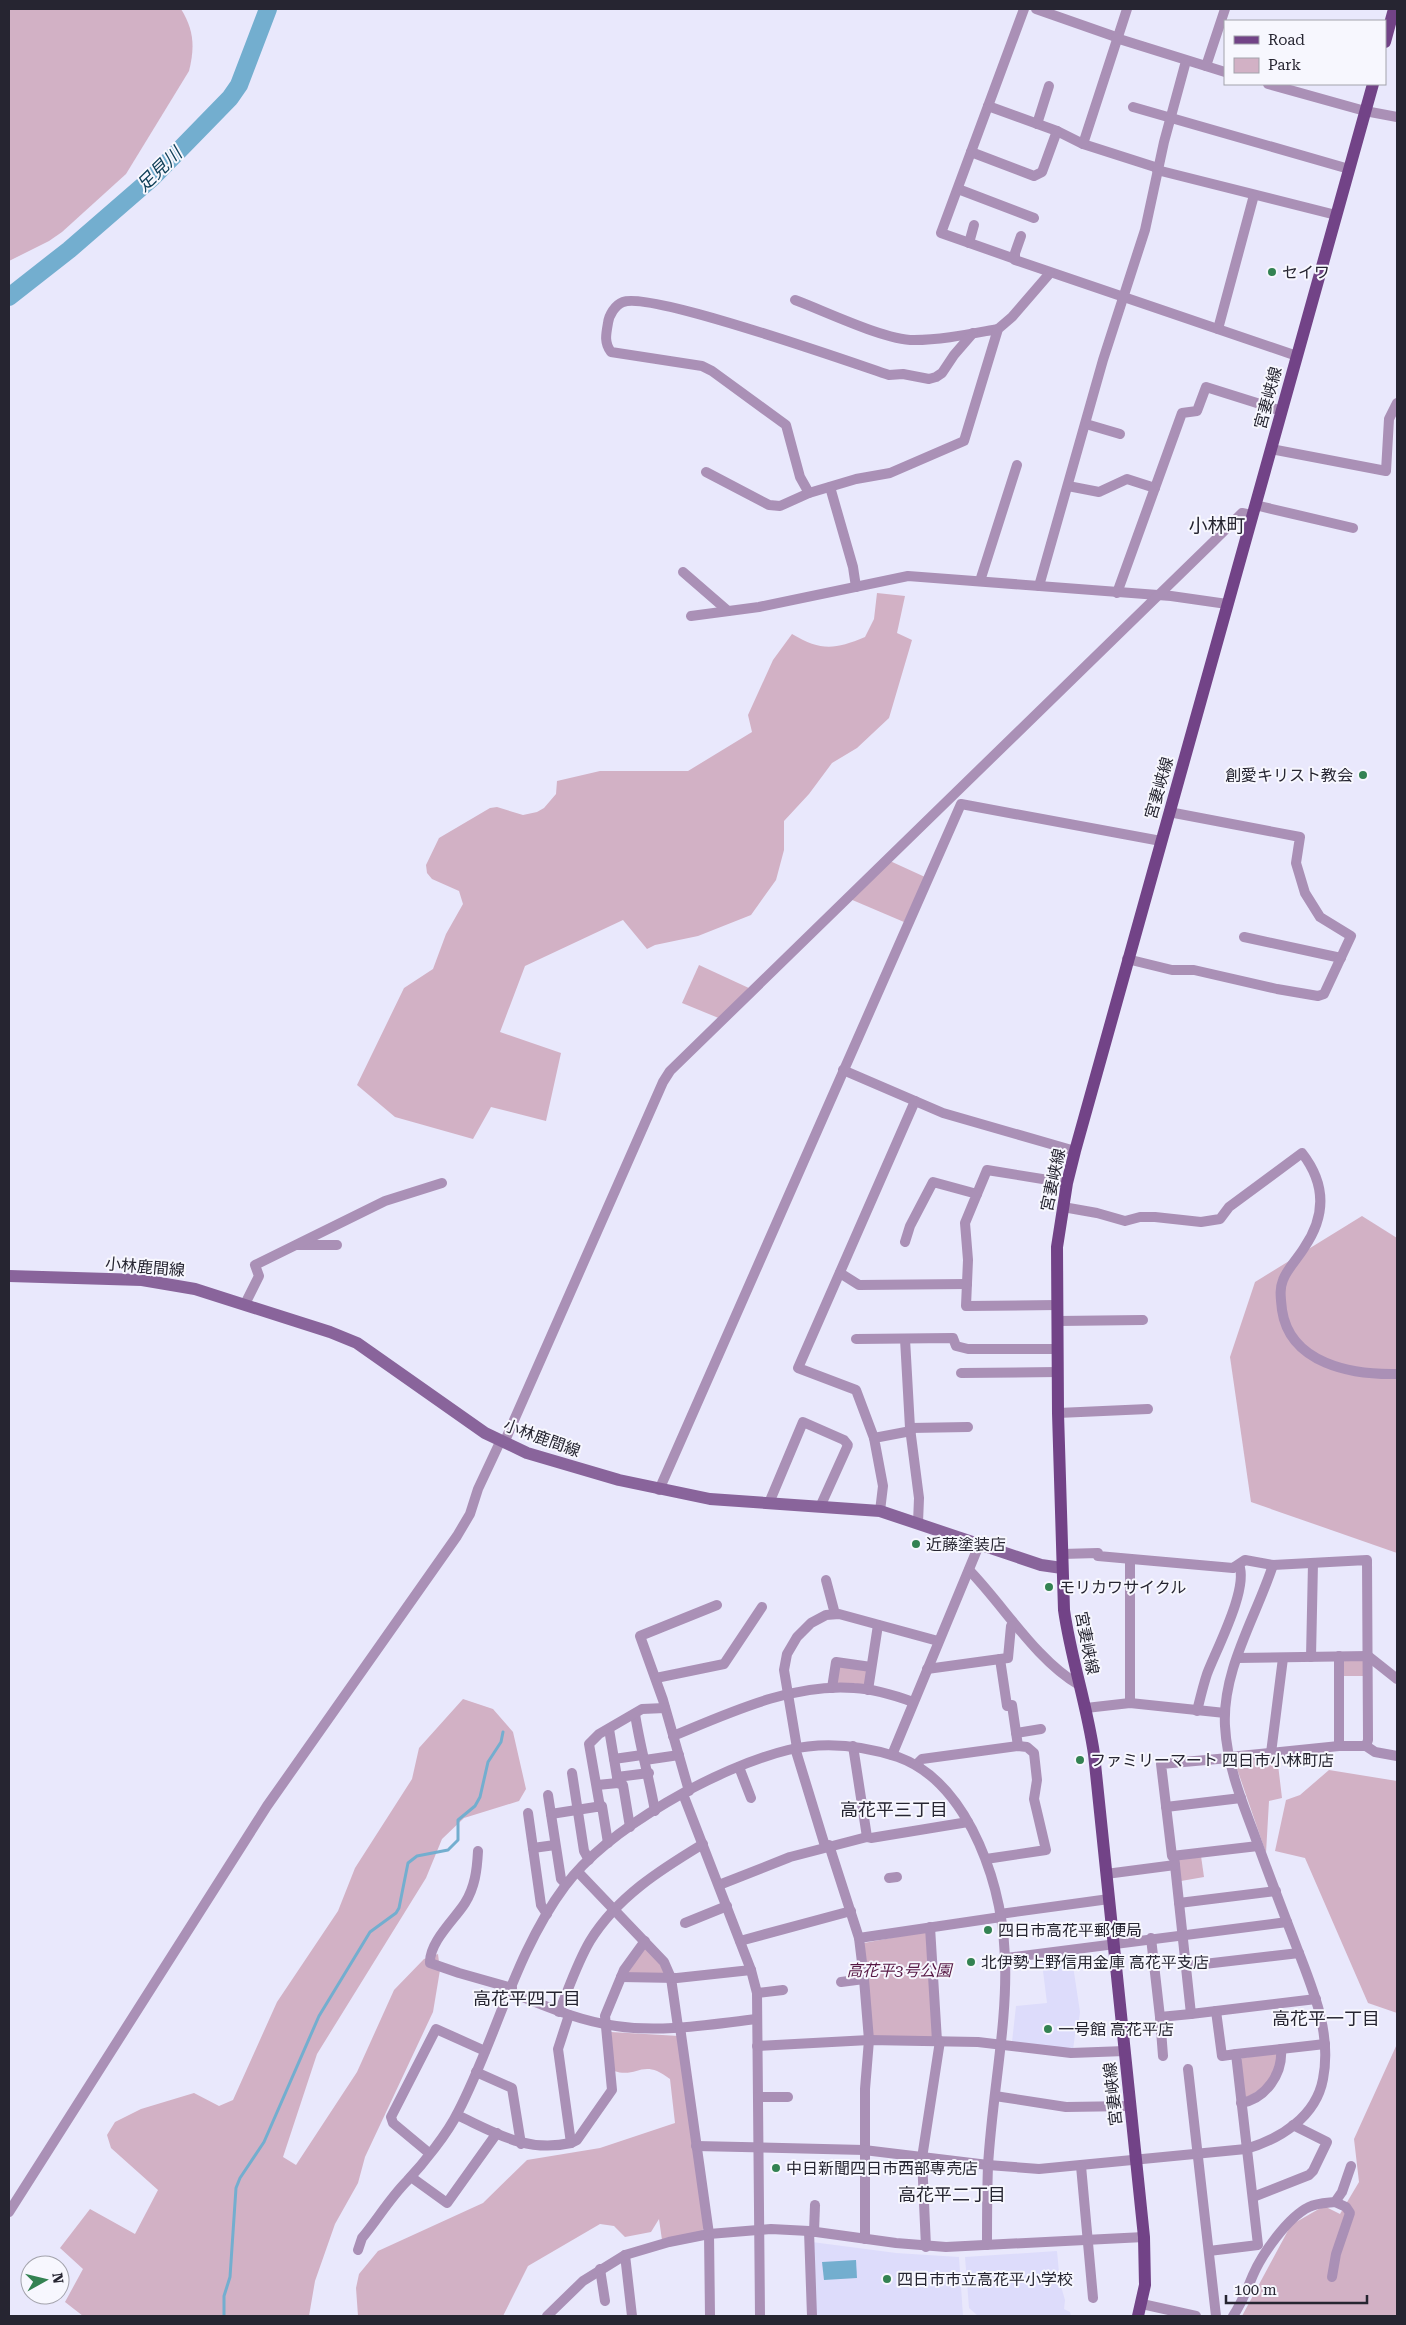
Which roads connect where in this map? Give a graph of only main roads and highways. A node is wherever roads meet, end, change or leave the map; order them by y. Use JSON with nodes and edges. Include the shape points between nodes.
{"nodes":[{"id":1,"x":1393,"y":9,"type":"edge"},
{"id":2,"x":1390,"y":35,"type":"edge"},
{"id":3,"x":1373,"y":85,"type":"edge"},
{"id":4,"x":9,"y":1276,"type":"edge"},
{"id":5,"x":1062,"y":1568,"type":"junction"},
{"id":6,"x":1138,"y":2316,"type":"edge"}],
"edges":[{"from":1,"to":2,"type":"main road"},
{"from":3,"to":5,"type":"main road","name":"宮妻峡線","via":[[1067,1183],[1057,1247]]},
{"from":4,"to":5,"type":"main road","name":"小林鹿間線","via":[[160,1281],[195,1288],[356,1343],[474,1426],[502,1442],[560,1463],[659,1490],[710,1499],[880,1511],[1040,1565]]},
{"from":5,"to":6,"type":"main road","name":"宮妻峡線","via":[[1068,1641],[1086,1708],[1094,1754],[1137,2160],[1145,2269]]}]}
